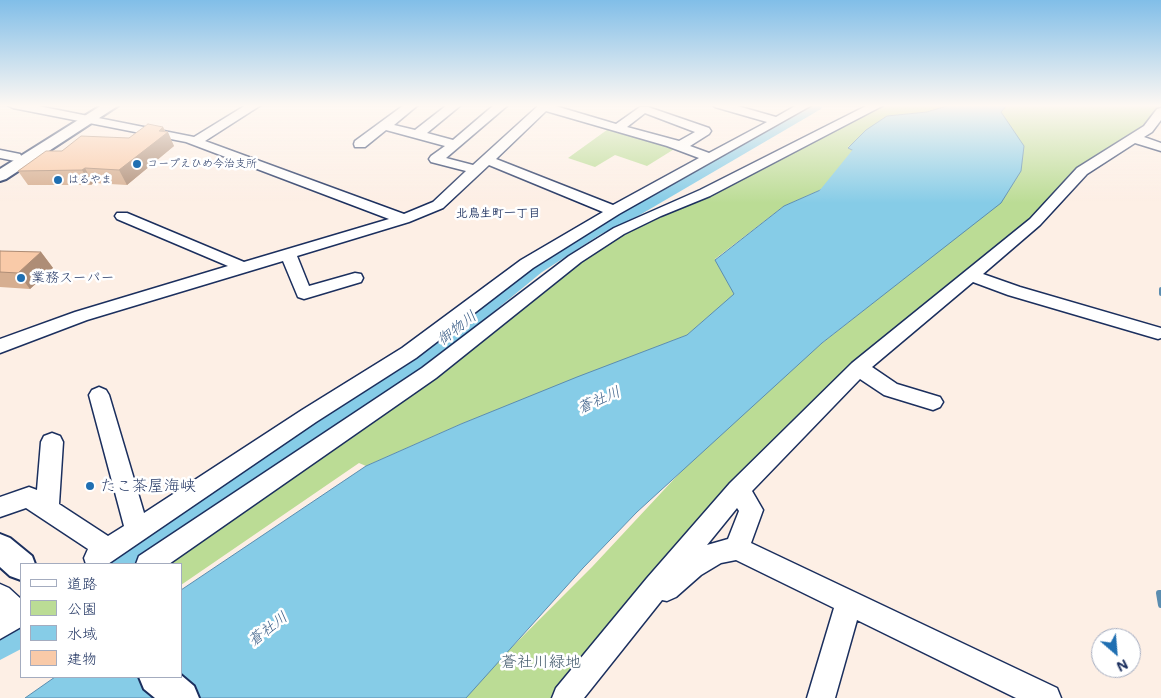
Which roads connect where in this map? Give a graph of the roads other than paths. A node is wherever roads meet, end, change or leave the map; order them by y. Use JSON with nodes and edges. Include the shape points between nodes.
{"nodes":[{"id":1,"x":52,"y":138,"type":"edge"},
{"id":2,"x":57,"y":138,"type":"edge"},
{"id":3,"x":179,"y":138,"type":"edge"},
{"id":4,"x":202,"y":138,"type":"edge"},
{"id":5,"x":369,"y":138,"type":"edge"},
{"id":6,"x":429,"y":138,"type":"edge"},
{"id":7,"x":464,"y":138,"type":"edge"},
{"id":8,"x":511,"y":138,"type":"edge"},
{"id":9,"x":653,"y":138,"type":"edge"},
{"id":10,"x":694,"y":138,"type":"edge"},
{"id":11,"x":746,"y":138,"type":"edge"},
{"id":12,"x":813,"y":138,"type":"edge"},
{"id":13,"x":1134,"y":138,"type":"joint"},
{"id":14,"x":196,"y":141,"type":"junction"},
{"id":15,"x":360,"y":144,"type":"dead end"},
{"id":16,"x":455,"y":145,"type":"junction"},
{"id":17,"x":680,"y":146,"type":"junction"},
{"id":18,"x":1161,"y":147,"type":"edge"},
{"id":19,"x":0,"y":154,"type":"edge"},
{"id":20,"x":16,"y":158,"type":"junction"},
{"id":21,"x":710,"y":158,"type":"junction"},
{"id":22,"x":487,"y":160,"type":"junction"},
{"id":23,"x":0,"y":167,"type":"edge"},
{"id":24,"x":476,"y":170,"type":"junction"},
{"id":25,"x":0,"y":176,"type":"edge"},
{"id":26,"x":614,"y":211,"type":"junction"},
{"id":27,"x":122,"y":216,"type":"dead end"},
{"id":28,"x":404,"y":219,"type":"junction"},
{"id":29,"x":288,"y":254,"type":"junction"},
{"id":30,"x":243,"y":267,"type":"junction"},
{"id":31,"x":970,"y":275,"type":"junction"},
{"id":32,"x":355,"y":278,"type":"dead end"},
{"id":33,"x":1158,"y":333,"type":"dead end"},
{"id":34,"x":0,"y":346,"type":"edge"},
{"id":35,"x":859,"y":368,"type":"junction"},
{"id":36,"x":99,"y":395,"type":"dead end"},
{"id":37,"x":933,"y":402,"type":"dead end"},
{"id":38,"x":52,"y":442,"type":"dead end"},
{"id":39,"x":738,"y":490,"type":"junction"},
{"id":40,"x":0,"y":507,"type":"edge"},
{"id":41,"x":48,"y":509,"type":"junction"},
{"id":42,"x":137,"y":531,"type":"junction"},
{"id":43,"x":0,"y":548,"type":"edge"},
{"id":44,"x":738,"y":548,"type":"junction"},
{"id":45,"x":149,"y":563,"type":"edge"},
{"id":46,"x":20,"y":565,"type":"edge"},
{"id":47,"x":656,"y":587,"type":"junction"},
{"id":48,"x":848,"y":602,"type":"junction"},
{"id":49,"x":157,"y":678,"type":"edge"},
{"id":50,"x":182,"y":698,"type":"edge"},
{"id":51,"x":566,"y":698,"type":"edge"},
{"id":52,"x":821,"y":698,"type":"edge"},
{"id":53,"x":1046,"y":698,"type":"edge"}],
"edges":[{"from":1,"to":20,"type":"street"},
{"from":2,"to":25,"type":"street"},
{"from":3,"to":14,"type":"street"},
{"from":4,"to":14,"type":"street"},
{"from":5,"to":15,"type":"street"},
{"from":6,"to":16,"type":"street"},
{"from":7,"to":16,"type":"street"},
{"from":8,"to":22,"type":"street"},
{"from":9,"to":17,"type":"street"},
{"from":10,"to":17,"type":"street"},
{"from":11,"to":21,"type":"street"},
{"from":12,"to":45,"type":"street","via":[[656,213],[575,259],[429,373]]},
{"from":13,"to":18,"type":"street"},
{"from":13,"to":31,"type":"street","via":[[1082,171],[1035,222]]},
{"from":14,"to":28,"type":"street"},
{"from":16,"to":24,"type":"street","via":[[436,158]]},
{"from":17,"to":21,"type":"street"},
{"from":19,"to":20,"type":"street"},
{"from":20,"to":23,"type":"street"},
{"from":21,"to":26,"type":"street"},
{"from":22,"to":24,"type":"street"},
{"from":22,"to":26,"type":"street"},
{"from":24,"to":28,"type":"street","via":[[438,205]]},
{"from":26,"to":42,"type":"street","via":[[527,264],[409,353]]},
{"from":27,"to":30,"type":"street"},
{"from":28,"to":29,"type":"street"},
{"from":29,"to":30,"type":"street"},
{"from":29,"to":32,"type":"street","via":[[304,293]]},
{"from":30,"to":34,"type":"street","via":[[82,316]]},
{"from":31,"to":33,"type":"street"},
{"from":31,"to":35,"type":"street"},
{"from":35,"to":37,"type":"street","via":[[891,390]]},
{"from":35,"to":39,"type":"street"},
{"from":36,"to":42,"type":"street"},
{"from":38,"to":41,"type":"street"},
{"from":39,"to":44,"type":"street","via":[[751,510]]},
{"from":39,"to":47,"type":"street"},
{"from":40,"to":41,"type":"street","via":[[29,497]]},
{"from":41,"to":42,"type":"street","via":[[102,554]]},
{"from":43,"to":46,"type":"street"},
{"from":44,"to":47,"type":"street","via":[[716,553],[692,566],[667,588]]},
{"from":44,"to":48,"type":"street"},
{"from":47,"to":51,"type":"street"},
{"from":48,"to":52,"type":"street"},
{"from":48,"to":53,"type":"street"},
{"from":49,"to":50,"type":"street"}]}
